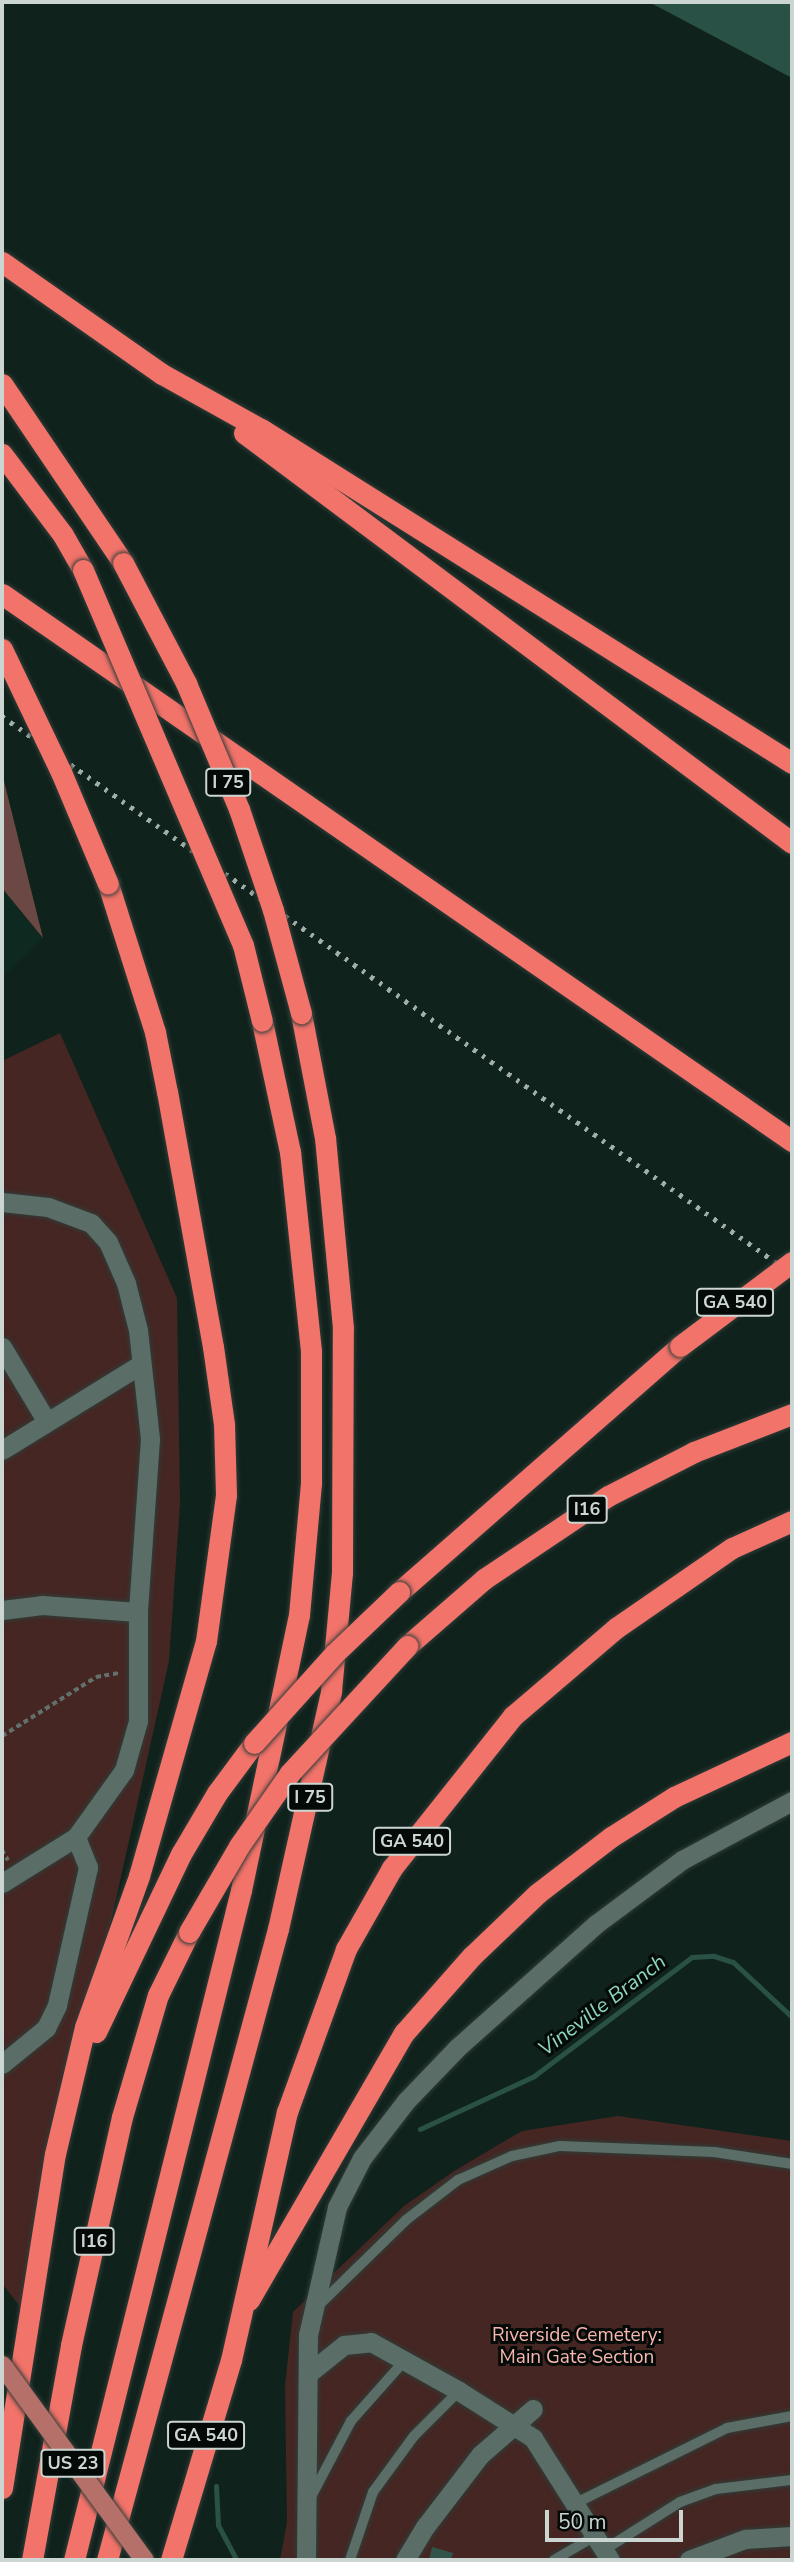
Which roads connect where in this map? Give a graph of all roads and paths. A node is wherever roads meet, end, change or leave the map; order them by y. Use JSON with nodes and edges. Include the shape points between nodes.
{"nodes":[{"id":1,"x":2,"y":262,"type":"edge"},
{"id":2,"x":162,"y":374,"type":"junction"},
{"id":3,"x":2,"y":384,"type":"edge"},
{"id":4,"x":2,"y":454,"type":"edge"},
{"id":5,"x":2,"y":594,"type":"edge"},
{"id":6,"x":2,"y":649,"type":"edge"},
{"id":7,"x":792,"y":763,"type":"edge"},
{"id":8,"x":792,"y":843,"type":"edge"},
{"id":9,"x":792,"y":1141,"type":"edge"},
{"id":10,"x":2,"y":1202,"type":"edge"},
{"id":11,"x":792,"y":1262,"type":"edge"},
{"id":12,"x":2,"y":1347,"type":"edge"},
{"id":13,"x":141,"y":1364,"type":"junction"},
{"id":14,"x":792,"y":1414,"type":"edge"},
{"id":15,"x":47,"y":1422,"type":"junction"},
{"id":16,"x":2,"y":1450,"type":"edge"},
{"id":17,"x":792,"y":1521,"type":"edge"},
{"id":18,"x":2,"y":1610,"type":"edge"},
{"id":19,"x":138,"y":1612,"type":"junction"},
{"id":20,"x":138,"y":1676,"type":"junction"},
{"id":21,"x":2,"y":1736,"type":"edge"},
{"id":22,"x":792,"y":1742,"type":"edge"},
{"id":23,"x":792,"y":1801,"type":"edge"},
{"id":24,"x":76,"y":1836,"type":"junction"},
{"id":25,"x":2,"y":1882,"type":"edge"},
{"id":26,"x":2,"y":2064,"type":"edge"},
{"id":27,"x":79,"y":2066,"type":"junction"},
{"id":28,"x":792,"y":2164,"type":"edge"},
{"id":29,"x":242,"y":2311,"type":"junction"},
{"id":30,"x":312,"y":2311,"type":"junction"},
{"id":31,"x":406,"y":2359,"type":"junction"},
{"id":32,"x":2,"y":2365,"type":"edge"},
{"id":33,"x":309,"y":2373,"type":"junction"},
{"id":34,"x":459,"y":2391,"type":"junction"},
{"id":35,"x":533,"y":2409,"type":"dead end"},
{"id":36,"x":792,"y":2416,"type":"edge"},
{"id":37,"x":514,"y":2427,"type":"junction"},
{"id":38,"x":792,"y":2480,"type":"edge"},
{"id":39,"x":2,"y":2488,"type":"edge"},
{"id":40,"x":576,"y":2503,"type":"junction"},
{"id":41,"x":306,"y":2508,"type":"junction"},
{"id":42,"x":792,"y":2536,"type":"edge"},
{"id":43,"x":603,"y":2549,"type":"edge"},
{"id":44,"x":32,"y":2560,"type":"edge"},
{"id":45,"x":74,"y":2560,"type":"edge"},
{"id":46,"x":107,"y":2560,"type":"edge"},
{"id":47,"x":144,"y":2560,"type":"edge"},
{"id":48,"x":172,"y":2560,"type":"edge"},
{"id":49,"x":306,"y":2560,"type":"edge"},
{"id":50,"x":349,"y":2560,"type":"edge"},
{"id":51,"x":405,"y":2560,"type":"edge"},
{"id":52,"x":554,"y":2560,"type":"edge"},
{"id":53,"x":690,"y":2560,"type":"edge"}],
"edges":[{"from":1,"to":2,"type":"highway"},
{"from":2,"to":7,"type":"highway","via":[[319,464]]},
{"from":2,"to":8,"type":"highway","via":[[390,537]]},
{"from":3,"to":46,"type":"highway","number":"I 75","bridge":true,"via":[[123,563],[186,683],[239,809],[274,910],[301,1013],[325,1138],[343,1328],[342,1573],[331,1691],[278,1929]]},
{"from":4,"to":45,"type":"highway","number":"I 75","bridge":true,"via":[[64,536],[83,570],[243,945],[292,1165],[310,1324],[311,1483],[299,1615],[238,1904]]},
{"from":5,"to":9,"type":"highway"},
{"from":6,"to":27,"type":"highway","bridge":true,"via":[[61,772],[107,884],[155,1032],[224,1424],[226,1495],[206,1641],[139,1876],[85,2027]]},
{"from":10,"to":13,"type":"street","via":[[48,1207],[91,1223],[108,1242],[126,1283]]},
{"from":11,"to":27,"type":"highway","number":"GA 540","bridge":true,"via":[[680,1346],[399,1592],[334,1654],[254,1743],[181,1854]]},
{"from":12,"to":15,"type":"street"},
{"from":13,"to":15,"type":"street"},
{"from":13,"to":19,"type":"street","via":[[150,1439]]},
{"from":14,"to":44,"type":"highway","number":"I16","bridge":true,"via":[[694,1452],[597,1502],[494,1572],[407,1646],[290,1773],[239,1846],[158,1994],[122,2117],[71,2345]]},
{"from":15,"to":16,"type":"street"},
{"from":17,"to":29,"type":"highway","number":"GA 540","via":[[732,1548],[616,1628],[523,1707],[446,1796],[392,1868],[345,1949],[287,2112]]},
{"from":18,"to":19,"type":"street","via":[[42,1605]]},
{"from":19,"to":20,"type":"street"},
{"from":20,"to":21,"type":"path","via":[[96,1676]]},
{"from":20,"to":24,"type":"street","via":[[138,1721],[124,1770]]},
{"from":22,"to":29,"type":"highway","via":[[674,1797],[611,1837],[538,1894],[472,1956],[404,2033]]},
{"from":23,"to":30,"type":"street","via":[[723,1835],[644,1887],[539,1973],[406,2101],[362,2158],[337,2207]]},
{"from":24,"to":25,"type":"street"},
{"from":24,"to":26,"type":"street","via":[[88,1867],[57,2005],[46,2028]]},
{"from":27,"to":39,"type":"highway","number":"GA 540","via":[[55,2154]]},
{"from":28,"to":30,"type":"lane","via":[[714,2152],[560,2146],[512,2156],[458,2180],[416,2212]]},
{"from":29,"to":48,"type":"highway","number":"GA 540"},
{"from":30,"to":33,"type":"street"},
{"from":31,"to":33,"type":"street","via":[[371,2342],[354,2343],[322,2358]]},
{"from":31,"to":34,"type":"street"},
{"from":31,"to":41,"type":"lane","via":[[351,2421]]},
{"from":32,"to":47,"type":"main road","number":"US 23","bridge":true},
{"from":33,"to":41,"type":"street"},
{"from":34,"to":37,"type":"street"},
{"from":34,"to":50,"type":"lane","via":[[414,2436],[373,2492]]},
{"from":35,"to":37,"type":"street"},
{"from":36,"to":40,"type":"lane","via":[[727,2428]]},
{"from":37,"to":40,"type":"street","via":[[533,2438]]},
{"from":37,"to":51,"type":"street","via":[[472,2465]]},
{"from":38,"to":43,"type":"lane","via":[[716,2488],[680,2502]]},
{"from":40,"to":43,"type":"street"},
{"from":41,"to":49,"type":"street"},
{"from":42,"to":53,"type":"street","via":[[745,2539]]},
{"from":43,"to":52,"type":"lane"}]}
